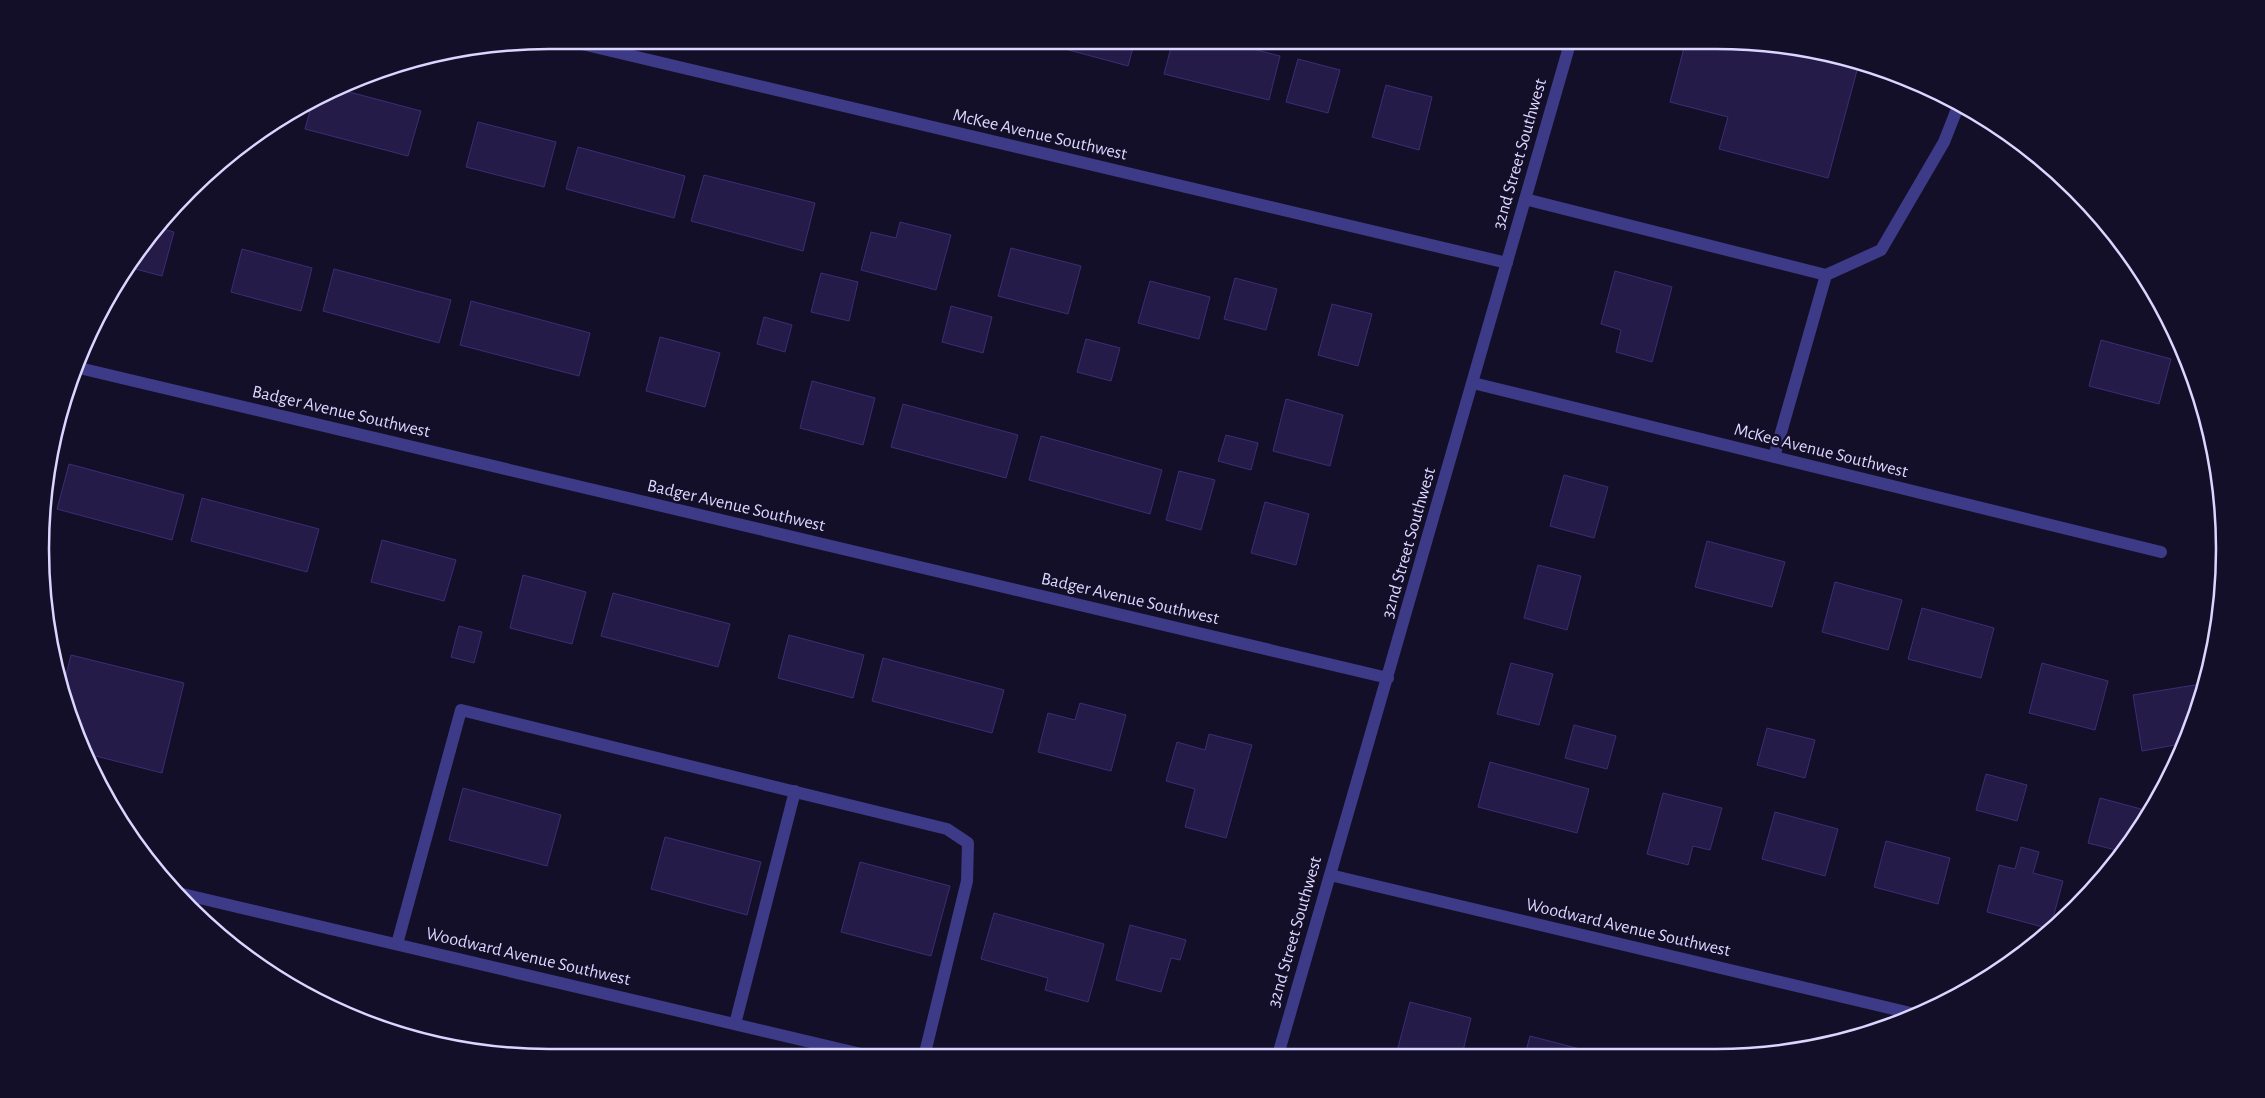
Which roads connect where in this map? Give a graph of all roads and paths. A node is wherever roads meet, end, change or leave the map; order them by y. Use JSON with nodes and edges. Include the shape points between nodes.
{"nodes":[{"id":1,"x":603,"y":49,"type":"edge"},
{"id":2,"x":1568,"y":49,"type":"edge"},
{"id":3,"x":1956,"y":110,"type":"edge"},
{"id":4,"x":1525,"y":199,"type":"junction"},
{"id":5,"x":1507,"y":263,"type":"junction"},
{"id":6,"x":1826,"y":275,"type":"junction"},
{"id":7,"x":83,"y":369,"type":"edge"},
{"id":8,"x":1473,"y":382,"type":"junction"},
{"id":9,"x":1774,"y":457,"type":"junction"},
{"id":10,"x":2161,"y":552,"type":"dead end"},
{"id":11,"x":1388,"y":678,"type":"junction"},
{"id":12,"x":795,"y":791,"type":"junction"},
{"id":13,"x":1330,"y":875,"type":"junction"},
{"id":14,"x":188,"y":895,"type":"edge"},
{"id":15,"x":396,"y":944,"type":"junction"},
{"id":16,"x":1907,"y":1011,"type":"edge"},
{"id":17,"x":735,"y":1024,"type":"junction"},
{"id":18,"x":840,"y":1049,"type":"edge"},
{"id":19,"x":926,"y":1049,"type":"edge"},
{"id":20,"x":1280,"y":1049,"type":"edge"}],
"edges":[{"from":1,"to":5,"type":"street","name":"McKee Avenue Southwest"},
{"from":2,"to":4,"type":"street","name":"32nd Street Southwest"},
{"from":3,"to":6,"type":"street","via":[[1944,142],[1881,250]]},
{"from":4,"to":5,"type":"street","name":"32nd Street Southwest"},
{"from":4,"to":6,"type":"street"},
{"from":5,"to":8,"type":"street","name":"32nd Street Southwest"},
{"from":6,"to":9,"type":"street"},
{"from":7,"to":11,"type":"street","name":"Badger Avenue Southwest"},
{"from":8,"to":9,"type":"street","name":"McKee Avenue Southwest"},
{"from":8,"to":11,"type":"street","name":"32nd Street Southwest"},
{"from":9,"to":10,"type":"street","name":"McKee Avenue Southwest"},
{"from":11,"to":13,"type":"street","name":"32nd Street Southwest"},
{"from":12,"to":15,"type":"street","via":[[461,710]]},
{"from":12,"to":17,"type":"street"},
{"from":12,"to":19,"type":"street","via":[[947,829],[968,843],[967,881]]},
{"from":13,"to":16,"type":"street","name":"Woodward Avenue Southwest"},
{"from":13,"to":20,"type":"street","name":"32nd Street Southwest"},
{"from":14,"to":15,"type":"street","name":"Woodward Avenue Southwest"},
{"from":15,"to":17,"type":"street","name":"Woodward Avenue Southwest"},
{"from":17,"to":18,"type":"street","name":"Woodward Avenue Southwest"}]}
